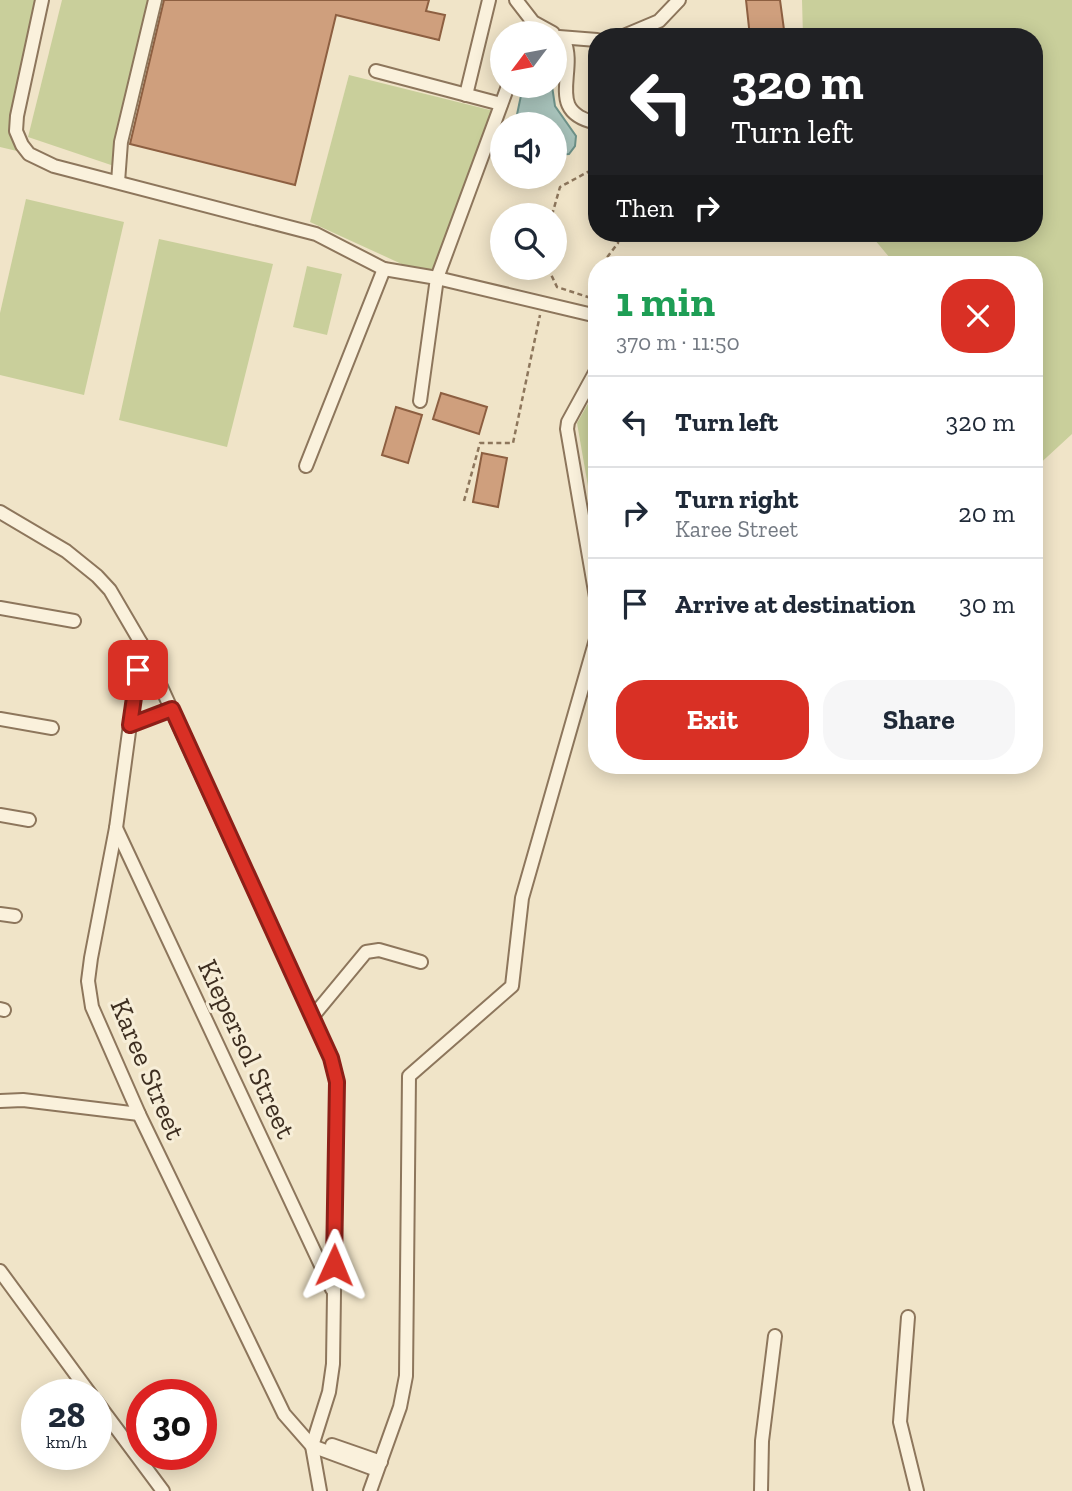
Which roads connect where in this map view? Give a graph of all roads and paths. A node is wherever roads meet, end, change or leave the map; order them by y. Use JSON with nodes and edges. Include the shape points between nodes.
{"nodes":[{"id":1,"x":42,"y":0,"type":"edge"},
{"id":2,"x":155,"y":0,"type":"edge"},
{"id":3,"x":489,"y":0,"type":"edge"},
{"id":4,"x":516,"y":0,"type":"edge"},
{"id":5,"x":679,"y":0,"type":"edge"},
{"id":6,"x":659,"y":20,"type":"junction"},
{"id":7,"x":527,"y":21,"type":"edge"},
{"id":8,"x":641,"y":28,"type":"edge"},
{"id":9,"x":658,"y":28,"type":"edge"},
{"id":10,"x":567,"y":37,"type":"edge"},
{"id":11,"x":588,"y":39,"type":"edge"},
{"id":12,"x":567,"y":55,"type":"edge"},
{"id":13,"x":376,"y":71,"type":"dead end"},
{"id":14,"x":567,"y":79,"type":"edge"},
{"id":15,"x":466,"y":95,"type":"junction"},
{"id":16,"x":503,"y":98,"type":"edge"},
{"id":17,"x":566,"y":98,"type":"edge"},
{"id":18,"x":501,"y":104,"type":"junction"},
{"id":19,"x":588,"y":121,"type":"edge"},
{"id":20,"x":588,"y":172,"type":"edge"},
{"id":21,"x":118,"y":182,"type":"junction"},
{"id":22,"x":555,"y":203,"type":"edge"},
{"id":23,"x":384,"y":269,"type":"junction"},
{"id":24,"x":437,"y":278,"type":"junction"},
{"id":25,"x":553,"y":280,"type":"edge"},
{"id":26,"x":588,"y":297,"type":"edge"},
{"id":27,"x":543,"y":301,"type":"junction"},
{"id":28,"x":588,"y":314,"type":"edge"},
{"id":29,"x":588,"y":385,"type":"edge"},
{"id":30,"x":420,"y":401,"type":"dead end"},
{"id":31,"x":306,"y":466,"type":"dead end"},
{"id":32,"x":464,"y":501,"type":"dead end"},
{"id":33,"x":0,"y":512,"type":"edge"},
{"id":34,"x":588,"y":551,"type":"edge"},
{"id":35,"x":0,"y":608,"type":"edge"},
{"id":36,"x":74,"y":621,"type":"dead end"},
{"id":37,"x":141,"y":643,"type":"junction"},
{"id":38,"x":588,"y":667,"type":"edge"},
{"id":39,"x":172,"y":709,"type":"junction"},
{"id":40,"x":0,"y":719,"type":"edge"},
{"id":41,"x":130,"y":725,"type":"junction"},
{"id":42,"x":51,"y":728,"type":"dead end"},
{"id":43,"x":0,"y":815,"type":"edge"},
{"id":44,"x":29,"y":820,"type":"dead end"},
{"id":45,"x":116,"y":828,"type":"junction"},
{"id":46,"x":0,"y":914,"type":"edge"},
{"id":47,"x":15,"y":916,"type":"dead end"},
{"id":48,"x":421,"y":962,"type":"dead end"},
{"id":49,"x":313,"y":1016,"type":"junction"},
{"id":50,"x":0,"y":1101,"type":"edge"},
{"id":51,"x":139,"y":1114,"type":"junction"},
{"id":52,"x":0,"y":1271,"type":"edge"},
{"id":53,"x":334,"y":1292,"type":"junction"},
{"id":54,"x":908,"y":1317,"type":"dead end"},
{"id":55,"x":775,"y":1336,"type":"dead end"},
{"id":56,"x":80,"y":1379,"type":"edge"},
{"id":57,"x":112,"y":1424,"type":"edge"},
{"id":58,"x":312,"y":1441,"type":"junction"},
{"id":59,"x":379,"y":1466,"type":"junction"},
{"id":60,"x":159,"y":1490,"type":"edge"},
{"id":61,"x":320,"y":1491,"type":"edge"},
{"id":62,"x":370,"y":1491,"type":"edge"},
{"id":63,"x":761,"y":1491,"type":"edge"},
{"id":64,"x":917,"y":1491,"type":"edge"}],
"edges":[{"from":1,"to":21,"type":"street","via":[[16,131],[29,154],[54,166]]},
{"from":2,"to":21,"type":"street","via":[[121,142]]},
{"from":3,"to":15,"type":"street"},
{"from":4,"to":7,"type":"street"},
{"from":5,"to":6,"type":"street"},
{"from":6,"to":8,"type":"street"},
{"from":6,"to":9,"type":"street"},
{"from":10,"to":11,"type":"street"},
{"from":12,"to":14,"type":"street"},
{"from":13,"to":15,"type":"street"},
{"from":15,"to":18,"type":"street"},
{"from":16,"to":18,"type":"street"},
{"from":17,"to":19,"type":"street","via":[[573,113]]},
{"from":18,"to":24,"type":"street"},
{"from":20,"to":22,"type":"path","via":[[560,187]]},
{"from":21,"to":23,"type":"street","via":[[316,234]]},
{"from":23,"to":24,"type":"street"},
{"from":23,"to":31,"type":"street"},
{"from":24,"to":27,"type":"street"},
{"from":24,"to":30,"type":"street"},
{"from":25,"to":26,"type":"path","via":[[556,287]]},
{"from":27,"to":28,"type":"street"},
{"from":27,"to":32,"type":"path","via":[[513,443],[480,443]]},
{"from":29,"to":34,"type":"street","via":[[567,429]]},
{"from":33,"to":37,"type":"street","via":[[66,551],[97,576]]},
{"from":35,"to":36,"type":"street"},
{"from":37,"to":39,"type":"street"},
{"from":37,"to":41,"type":"street","name":"Karee Street"},
{"from":38,"to":59,"type":"street","via":[[522,898],[512,986],[409,1076],[408,1360],[400,1406]]},
{"from":39,"to":41,"type":"street"},
{"from":39,"to":49,"type":"street"},
{"from":40,"to":42,"type":"street"},
{"from":41,"to":45,"type":"street","name":"Karee Street"},
{"from":43,"to":44,"type":"street"},
{"from":45,"to":51,"type":"street","name":"Karee Street","via":[[88,981],[97,1021]]},
{"from":45,"to":53,"type":"street","name":"Kiepersol Street"},
{"from":46,"to":47,"type":"street"},
{"from":48,"to":49,"type":"street","via":[[379,950],[366,952]]},
{"from":49,"to":53,"type":"street","via":[[337,1082]]},
{"from":50,"to":51,"type":"street"},
{"from":51,"to":58,"type":"street","name":"Karee Street","via":[[275,1399]]},
{"from":52,"to":56,"type":"street"},
{"from":53,"to":58,"type":"street","via":[[331,1379]]},
{"from":54,"to":64,"type":"street","via":[[900,1422]]},
{"from":55,"to":63,"type":"street","via":[[762,1441]]},
{"from":57,"to":60,"type":"street"},
{"from":58,"to":59,"type":"street","name":"Karee Street"},
{"from":58,"to":61,"type":"street"},
{"from":59,"to":62,"type":"street"}]}
